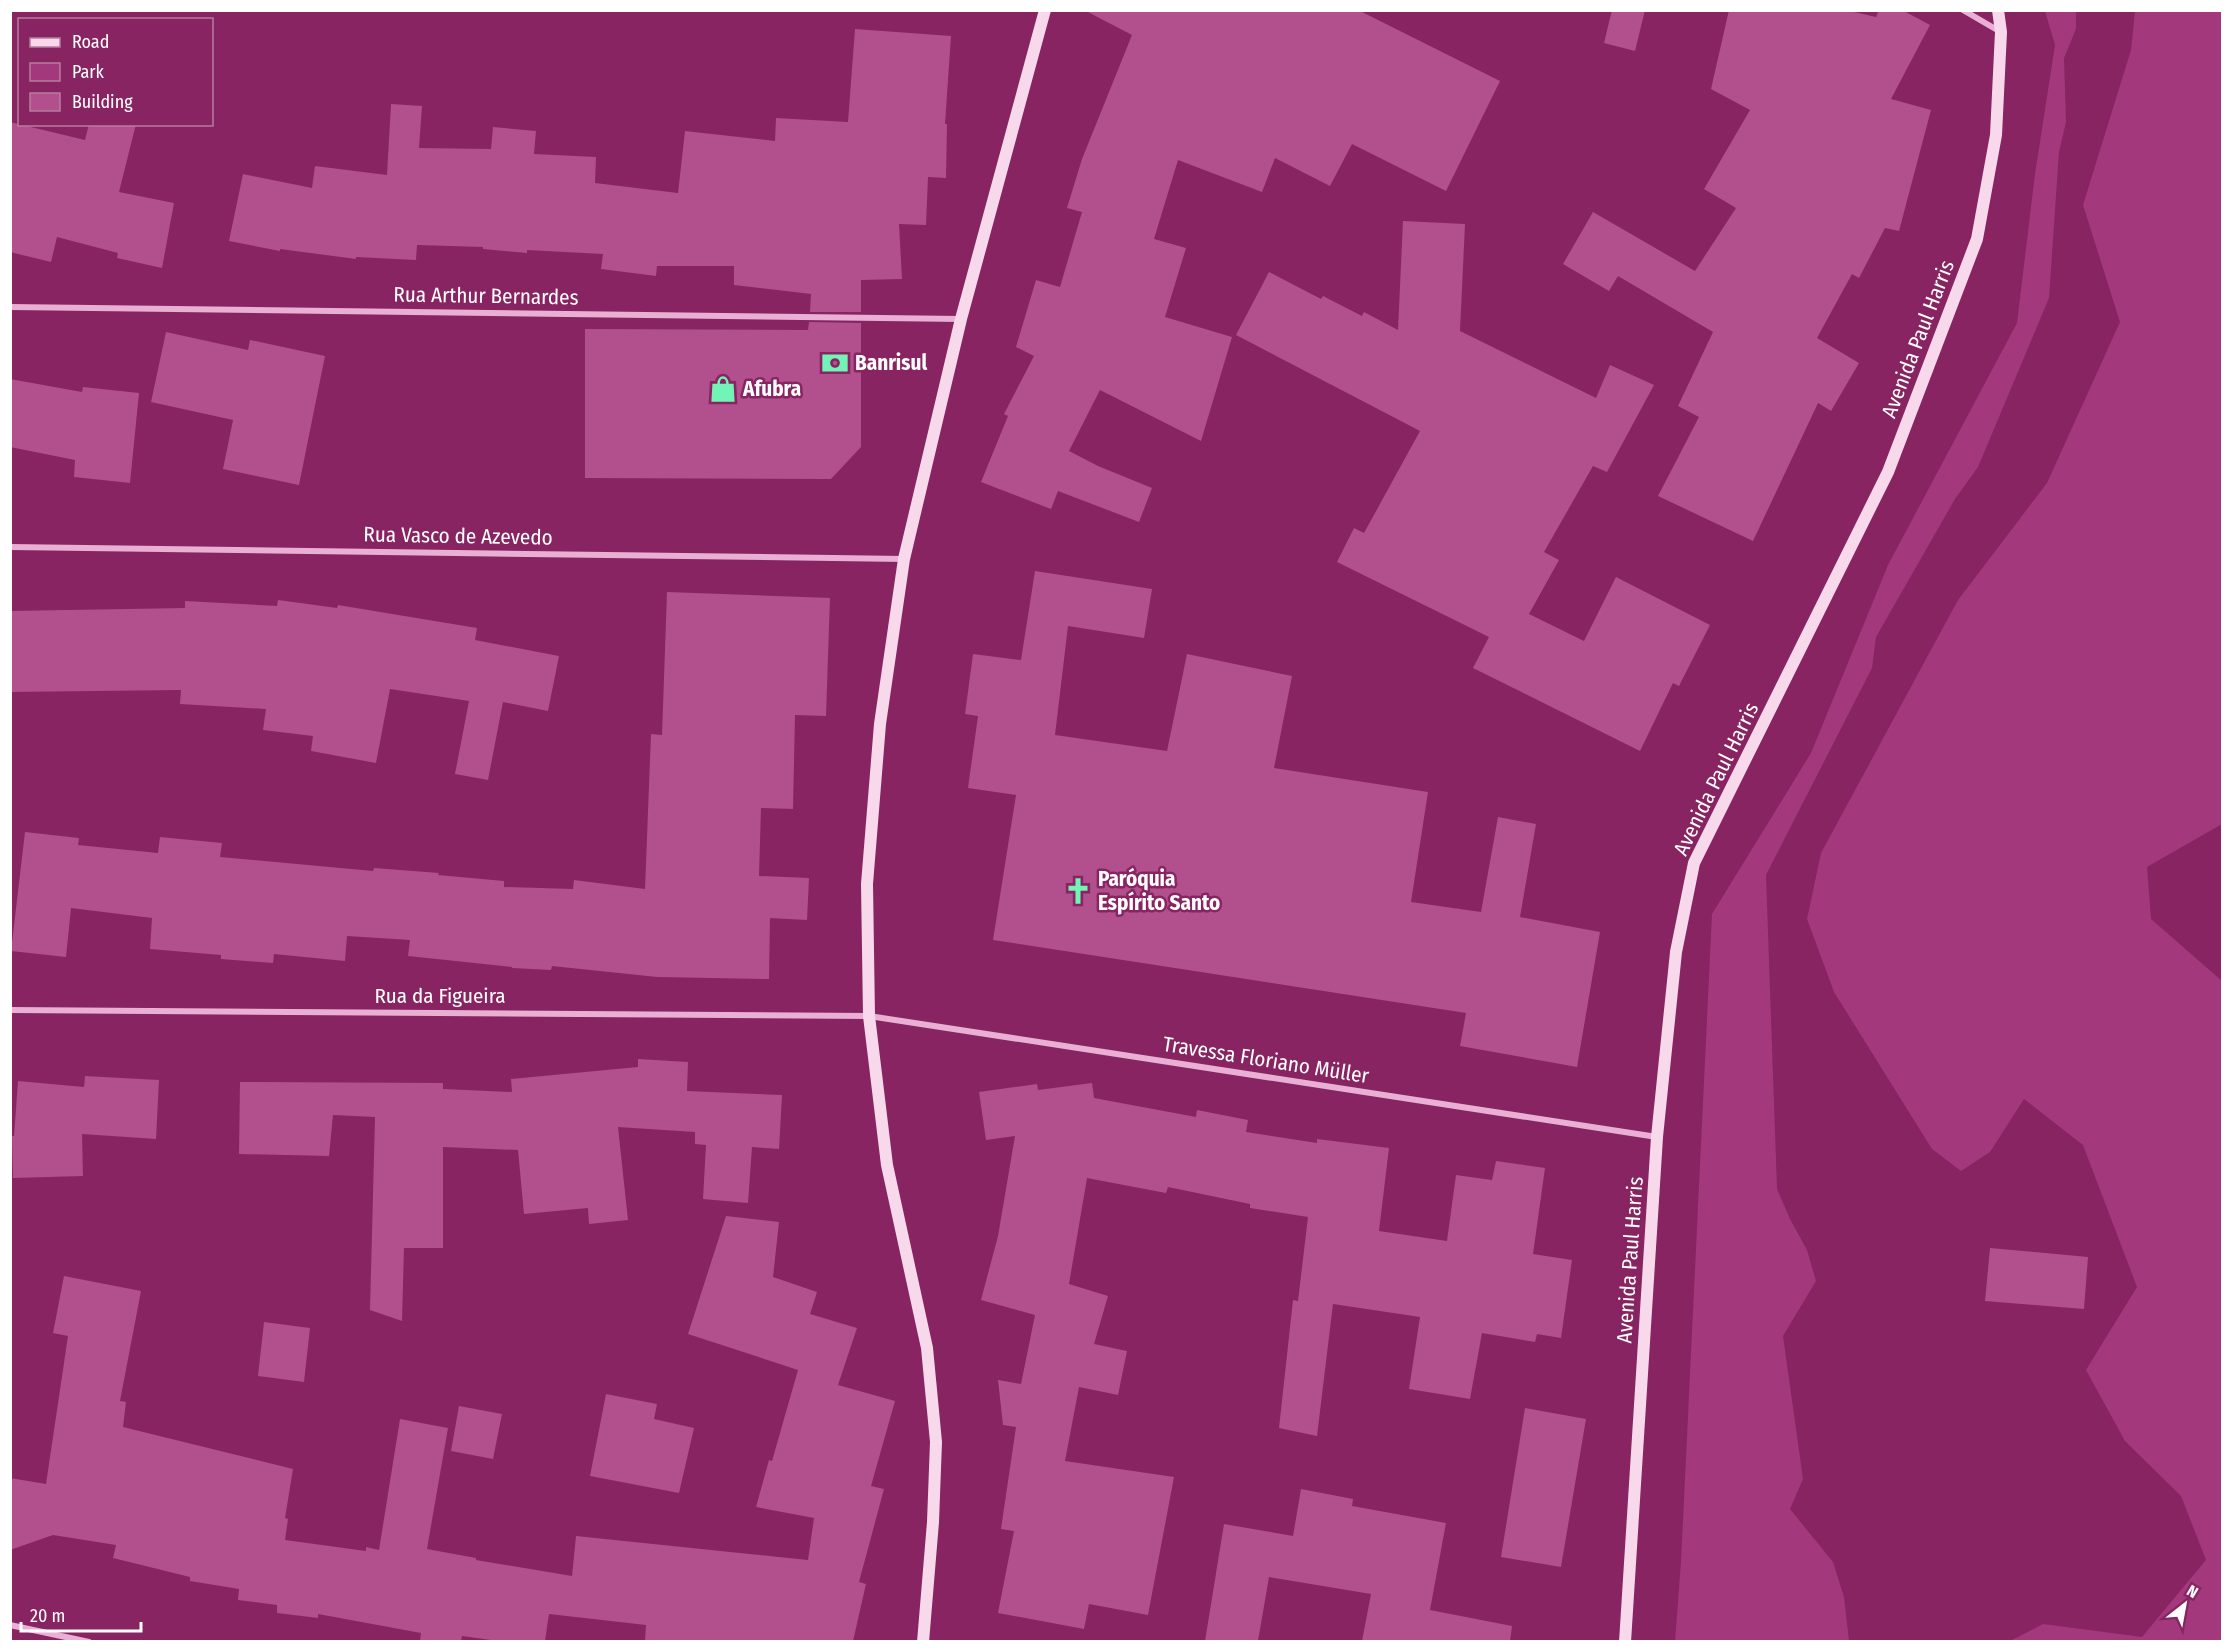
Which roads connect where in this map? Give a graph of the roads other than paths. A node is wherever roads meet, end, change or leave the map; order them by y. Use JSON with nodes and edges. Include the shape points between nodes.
{"nodes":[{"id":1,"x":1045,"y":10,"type":"edge"},
{"id":2,"x":1963,"y":10,"type":"edge"},
{"id":3,"x":1998,"y":10,"type":"edge"},
{"id":4,"x":2001,"y":32,"type":"junction"},
{"id":5,"x":10,"y":307,"type":"edge"},
{"id":6,"x":961,"y":319,"type":"junction"},
{"id":7,"x":10,"y":547,"type":"edge"},
{"id":8,"x":904,"y":559,"type":"junction"},
{"id":9,"x":10,"y":1010,"type":"edge"},
{"id":10,"x":869,"y":1016,"type":"junction"},
{"id":11,"x":1657,"y":1137,"type":"junction"},
{"id":12,"x":10,"y":1625,"type":"edge"},
{"id":13,"x":89,"y":1641,"type":"edge"},
{"id":14,"x":923,"y":1641,"type":"edge"},
{"id":15,"x":1625,"y":1641,"type":"edge"}],
"edges":[{"from":1,"to":6,"type":"main road"},
{"from":2,"to":4,"type":"street"},
{"from":3,"to":4,"type":"main road","name":"Avenida Paul Harris"},
{"from":4,"to":11,"type":"main road","name":"Avenida Paul Harris","via":[[1996,135],[1973,250],[1888,472],[1694,863],[1676,952]]},
{"from":5,"to":6,"type":"street","name":"Rua Arthur Bernardes"},
{"from":6,"to":8,"type":"main road"},
{"from":7,"to":8,"type":"street","name":"Rua Vasco de Azevedo"},
{"from":8,"to":10,"type":"main road","via":[[880,724],[867,884]]},
{"from":9,"to":10,"type":"street","name":"Rua da Figueira"},
{"from":10,"to":11,"type":"street","name":"Travessa Floriano Müller"},
{"from":10,"to":14,"type":"main road","via":[[886,1166],[927,1348],[936,1442]]},
{"from":11,"to":15,"type":"main road","name":"Avenida Paul Harris"},
{"from":12,"to":13,"type":"street"}]}
